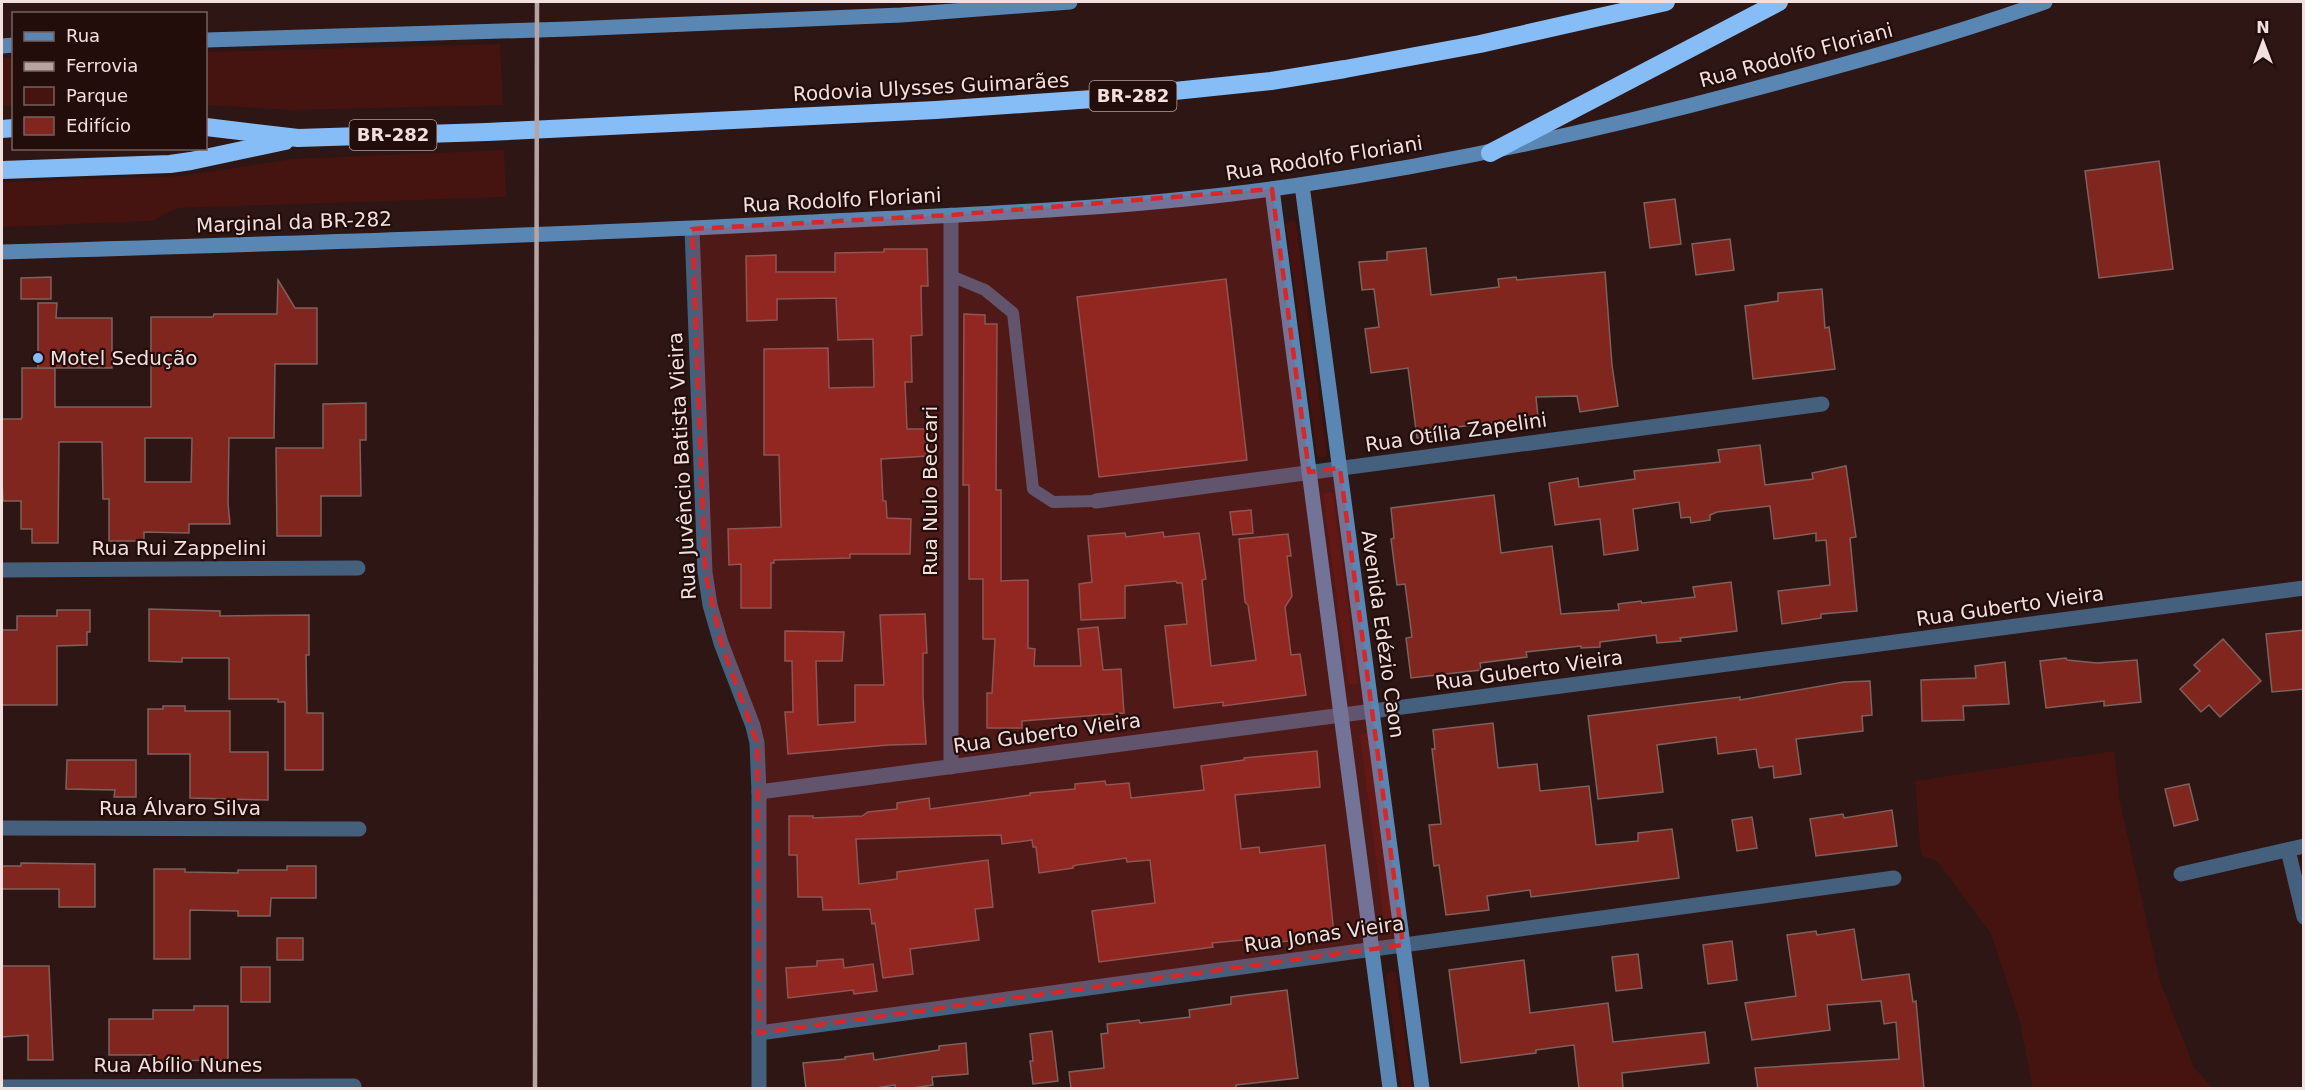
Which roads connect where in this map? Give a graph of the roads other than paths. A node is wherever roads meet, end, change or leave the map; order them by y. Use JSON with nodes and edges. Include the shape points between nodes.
{"nodes":[{"id":1,"x":1070,"y":2,"type":"edge"},
{"id":2,"x":1666,"y":2,"type":"edge"},
{"id":3,"x":1779,"y":2,"type":"edge"},
{"id":4,"x":2045,"y":2,"type":"edge"},
{"id":5,"x":207,"y":40,"type":"edge"},
{"id":6,"x":207,"y":127,"type":"edge"},
{"id":7,"x":298,"y":138,"type":"junction"},
{"id":8,"x":1490,"y":153,"type":"junction"},
{"id":9,"x":2,"y":170,"type":"edge"},
{"id":10,"x":1302,"y":185,"type":"junction"},
{"id":11,"x":1272,"y":189,"type":"junction"},
{"id":12,"x":951,"y":215,"type":"junction"},
{"id":13,"x":692,"y":229,"type":"junction"},
{"id":14,"x":588,"y":233,"type":"joint"},
{"id":15,"x":2,"y":252,"type":"edge"},
{"id":16,"x":951,"y":276,"type":"junction"},
{"id":17,"x":1822,"y":404,"type":"dead end"},
{"id":18,"x":1340,"y":468,"type":"junction"},
{"id":19,"x":1309,"y":472,"type":"junction"},
{"id":20,"x":1096,"y":501,"type":"joint"},
{"id":21,"x":358,"y":568,"type":"dead end"},
{"id":22,"x":2,"y":570,"type":"edge"},
{"id":23,"x":2304,"y":588,"type":"edge"},
{"id":24,"x":1372,"y":712,"type":"junction"},
{"id":25,"x":1341,"y":716,"type":"junction"},
{"id":26,"x":951,"y":767,"type":"junction"},
{"id":27,"x":759,"y":792,"type":"junction"},
{"id":28,"x":2,"y":828,"type":"edge"},
{"id":29,"x":359,"y":829,"type":"dead end"},
{"id":30,"x":2296,"y":848,"type":"edge"},
{"id":31,"x":2181,"y":874,"type":"dead end"},
{"id":32,"x":1894,"y":878,"type":"dead end"},
{"id":33,"x":2304,"y":917,"type":"edge"},
{"id":34,"x":1403,"y":945,"type":"junction"},
{"id":35,"x":1372,"y":949,"type":"junction"},
{"id":36,"x":759,"y":1033,"type":"junction"},
{"id":37,"x":354,"y":1086,"type":"dead end"},
{"id":38,"x":2,"y":1087,"type":"edge"},
{"id":39,"x":759,"y":1089,"type":"edge"},
{"id":40,"x":1390,"y":1089,"type":"edge"},
{"id":41,"x":1422,"y":1089,"type":"edge"}],
"edges":[{"from":1,"to":5,"type":"main road","via":[[900,15]]},
{"from":2,"to":7,"type":"highway","name":"Rodovia Ulysses Guimarães","number":"BR-282","via":[[1446,50],[1215,88],[1022,105],[593,128]]},
{"from":3,"to":8,"type":"highway"},
{"from":4,"to":8,"type":"main road","name":"Rua Rodolfo Floriani","via":[[1864,60]]},
{"from":6,"to":7,"type":"highway","name":"Rodovia Ulysses Guimarães","number":"BR-282"},
{"from":7,"to":9,"type":"highway","name":"Rodovia Ulysses Guimarães","number":"BR-282","via":[[170,164]]},
{"from":8,"to":10,"type":"main road","name":"Rua Rodolfo Floriani"},
{"from":10,"to":11,"type":"main road","name":"Rua Rodolfo Floriani"},
{"from":10,"to":18,"type":"main road","name":"Avenida Edézio Caon"},
{"from":11,"to":12,"type":"main road","name":"Rua Rodolfo Floriani"},
{"from":11,"to":19,"type":"main road"},
{"from":12,"to":13,"type":"main road","name":"Rua Rodolfo Floriani"},
{"from":12,"to":16,"type":"street","name":"Rua Nulo Beccari"},
{"from":13,"to":14,"type":"main road","name":"Rua Rodolfo Floriani"},
{"from":13,"to":27,"type":"street","name":"Rua Juvêncio Batista Vieira","via":[[705,572],[721,643],[753,726]]},
{"from":14,"to":15,"type":"main road","name":"Marginal da BR-282"},
{"from":16,"to":20,"type":"lane","via":[[985,290],[1013,313],[1033,489],[1053,502]]},
{"from":16,"to":26,"type":"street","name":"Rua Nulo Beccari"},
{"from":17,"to":18,"type":"street","name":"Rua Otília Zapelini"},
{"from":18,"to":19,"type":"street","name":"Rua Otília Zapelini"},
{"from":18,"to":24,"type":"main road","name":"Avenida Edézio Caon"},
{"from":19,"to":20,"type":"street","name":"Rua Otília Zapelini"},
{"from":19,"to":25,"type":"main road"},
{"from":21,"to":22,"type":"street","name":"Rua Rui Zappelini"},
{"from":23,"to":24,"type":"street","name":"Rua Guberto Vieira"},
{"from":24,"to":25,"type":"street","name":"Rua Guberto Vieira"},
{"from":24,"to":34,"type":"main road","name":"Avenida Edézio Caon"},
{"from":25,"to":26,"type":"street","name":"Rua Guberto Vieira"},
{"from":25,"to":35,"type":"main road"},
{"from":26,"to":27,"type":"street","name":"Rua Guberto Vieira"},
{"from":27,"to":36,"type":"street","name":"Rua Juvêncio Batista Vieira"},
{"from":28,"to":29,"type":"street","name":"Rua Álvaro Silva"},
{"from":30,"to":31,"type":"street"},
{"from":30,"to":33,"type":"street"},
{"from":32,"to":34,"type":"street","name":"Rua Jonas Vieira"},
{"from":34,"to":35,"type":"street","name":"Rua Jonas Vieira"},
{"from":34,"to":41,"type":"main road","name":"Avenida Edézio Caon"},
{"from":35,"to":36,"type":"street","name":"Rua Jonas Vieira"},
{"from":35,"to":40,"type":"main road"},
{"from":36,"to":39,"type":"street","name":"Rua Juvêncio Batista Vieira"},
{"from":37,"to":38,"type":"street","name":"Rua Abílio Nunes"}]}
